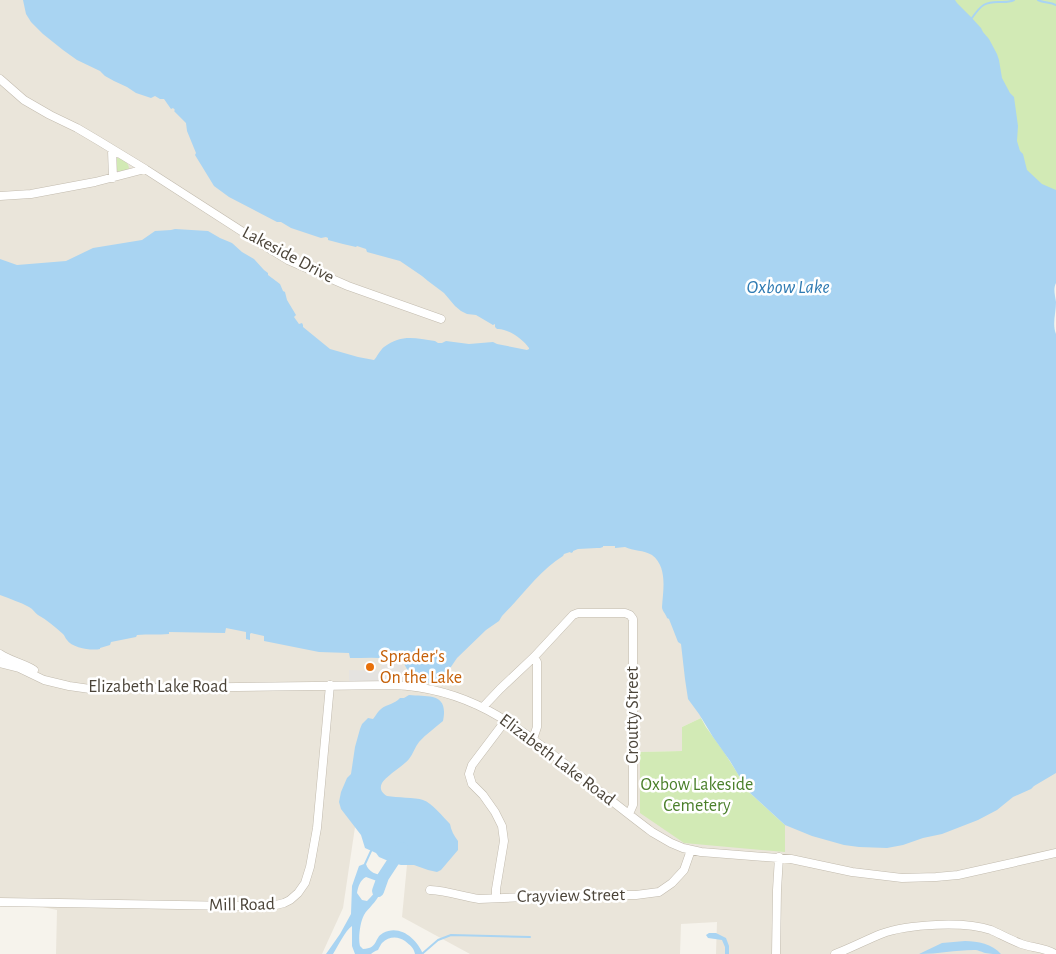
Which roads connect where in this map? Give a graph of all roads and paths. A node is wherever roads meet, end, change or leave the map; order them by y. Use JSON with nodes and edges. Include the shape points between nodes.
{"nodes":[{"id":1,"x":0,"y":79,"type":"edge"},
{"id":2,"x":112,"y":150,"type":"junction"},
{"id":3,"x":146,"y":169,"type":"junction"},
{"id":4,"x":113,"y":178,"type":"junction"},
{"id":5,"x":0,"y":196,"type":"edge"},
{"id":6,"x":441,"y":319,"type":"dead end"},
{"id":7,"x":0,"y":654,"type":"edge"},
{"id":8,"x":534,"y":657,"type":"junction"},
{"id":9,"x":2,"y":664,"type":"edge"},
{"id":10,"x":47,"y":680,"type":"junction"},
{"id":11,"x":330,"y":685,"type":"junction"},
{"id":12,"x":483,"y":707,"type":"junction"},
{"id":13,"x":506,"y":720,"type":"junction"},
{"id":14,"x":533,"y":739,"type":"junction"},
{"id":15,"x":629,"y":814,"type":"junction"},
{"id":16,"x":691,"y":850,"type":"junction"},
{"id":17,"x":1056,"y":852,"type":"edge"},
{"id":18,"x":779,"y":857,"type":"junction"},
{"id":19,"x":430,"y":890,"type":"dead end"},
{"id":20,"x":496,"y":898,"type":"junction"},
{"id":21,"x":0,"y":902,"type":"edge"},
{"id":22,"x":776,"y":954,"type":"edge"},
{"id":23,"x":835,"y":954,"type":"edge"},
{"id":24,"x":1055,"y":954,"type":"edge"}],
"edges":[{"from":1,"to":2,"type":"street","name":"Lakeside Drive","via":[[24,100]]},
{"from":2,"to":3,"type":"street","name":"Lakeside Drive"},
{"from":2,"to":4,"type":"street"},
{"from":3,"to":4,"type":"street"},
{"from":3,"to":6,"type":"street","name":"Lakeside Drive","via":[[288,260],[348,286]]},
{"from":4,"to":5,"type":"street","via":[[31,194]]},
{"from":7,"to":10,"type":"street","name":"Elizabeth Lake Road"},
{"from":8,"to":12,"type":"street"},
{"from":8,"to":14,"type":"street","via":[[537,662],[537,727]]},
{"from":8,"to":15,"type":"street","name":"Croutty Street","via":[[573,615],[630,615],[633,620],[633,805]]},
{"from":9,"to":10,"type":"street","name":"Elizabeth Lake Road"},
{"from":10,"to":11,"type":"street","name":"Elizabeth Lake Road","via":[[90,689]]},
{"from":11,"to":12,"type":"street","name":"Elizabeth Lake Road","via":[[418,687]]},
{"from":11,"to":21,"type":"street","name":"Mill Road","via":[[317,828],[310,867],[298,893],[284,904]]},
{"from":12,"to":13,"type":"street","name":"Elizabeth Lake Road"},
{"from":13,"to":14,"type":"street","name":"Elizabeth Lake Road"},
{"from":13,"to":20,"type":"street","via":[[472,765],[469,774],[472,784],[483,795],[502,826],[504,841]]},
{"from":14,"to":15,"type":"street","name":"Elizabeth Lake Road"},
{"from":15,"to":16,"type":"street","name":"Elizabeth Lake Road","via":[[652,832]]},
{"from":16,"to":18,"type":"street","name":"Elizabeth Lake Road"},
{"from":16,"to":20,"type":"street","name":"Crayview Street","via":[[684,870],[659,892]]},
{"from":17,"to":18,"type":"street","name":"Elizabeth Lake Road","via":[[958,875],[919,878],[863,874]]},
{"from":18,"to":22,"type":"street"},
{"from":19,"to":20,"type":"street","name":"Crayview Street","via":[[473,898]]},
{"from":23,"to":24,"type":"street","via":[[882,934],[948,924],[976,926]]}]}
